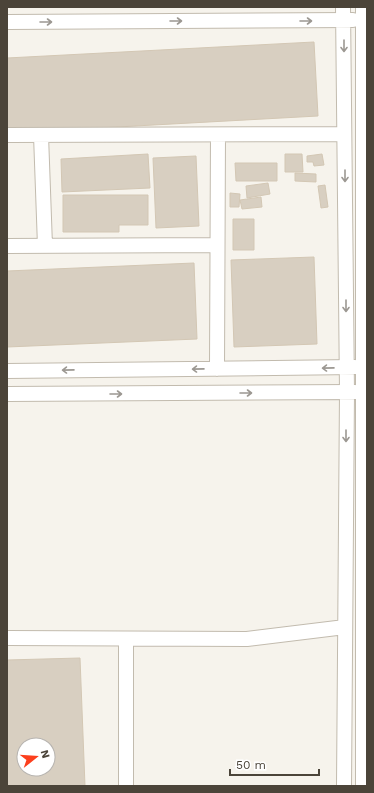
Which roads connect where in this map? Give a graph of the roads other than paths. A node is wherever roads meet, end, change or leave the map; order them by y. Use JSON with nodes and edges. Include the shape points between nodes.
{"nodes":[{"id":1,"x":363,"y":13,"type":"edge"},
{"id":2,"x":344,"y":14,"type":"edge"},
{"id":3,"x":7,"y":22,"type":"edge"},
{"id":4,"x":218,"y":134,"type":"junction"},
{"id":5,"x":344,"y":134,"type":"junction"},
{"id":6,"x":41,"y":135,"type":"junction"},
{"id":7,"x":7,"y":136,"type":"edge"},
{"id":8,"x":217,"y":245,"type":"junction"},
{"id":9,"x":7,"y":246,"type":"edge"},
{"id":10,"x":45,"y":246,"type":"junction"},
{"id":11,"x":346,"y":367,"type":"junction"},
{"id":12,"x":365,"y":367,"type":"edge"},
{"id":13,"x":217,"y":369,"type":"junction"},
{"id":14,"x":7,"y":371,"type":"edge"},
{"id":15,"x":347,"y":392,"type":"junction"},
{"id":16,"x":365,"y":392,"type":"edge"},
{"id":17,"x":7,"y":394,"type":"edge"},
{"id":18,"x":345,"y":627,"type":"junction"},
{"id":19,"x":7,"y":638,"type":"edge"},
{"id":20,"x":126,"y":640,"type":"junction"},
{"id":21,"x":344,"y":759,"type":"junction"},
{"id":22,"x":365,"y":759,"type":"edge"},
{"id":23,"x":364,"y":780,"type":"edge"},
{"id":24,"x":344,"y":784,"type":"edge"},
{"id":25,"x":126,"y":786,"type":"edge"}],
"edges":[{"from":1,"to":2,"type":"street"},
{"from":1,"to":12,"type":"street"},
{"from":3,"to":2,"type":"street","one_way":true},
{"from":2,"to":5,"type":"street","one_way":true},
{"from":4,"to":5,"type":"street"},
{"from":4,"to":6,"type":"street"},
{"from":4,"to":8,"type":"street"},
{"from":5,"to":11,"type":"street","one_way":true},
{"from":6,"to":7,"type":"street"},
{"from":6,"to":10,"type":"street"},
{"from":8,"to":10,"type":"street"},
{"from":8,"to":13,"type":"street"},
{"from":9,"to":10,"type":"street"},
{"from":11,"to":12,"type":"street"},
{"from":11,"to":13,"type":"street","one_way":true},
{"from":11,"to":15,"type":"street"},
{"from":12,"to":16,"type":"street"},
{"from":13,"to":14,"type":"street","one_way":true},
{"from":15,"to":16,"type":"street"},
{"from":17,"to":15,"type":"street","one_way":true},
{"from":15,"to":18,"type":"street","one_way":true},
{"from":16,"to":22,"type":"street"},
{"from":18,"to":20,"type":"street","via":[[247,639]]},
{"from":18,"to":21,"type":"street"},
{"from":19,"to":20,"type":"street"},
{"from":20,"to":25,"type":"street"},
{"from":21,"to":22,"type":"street"},
{"from":21,"to":24,"type":"street"},
{"from":22,"to":23,"type":"street"},
{"from":23,"to":24,"type":"street"}]}
